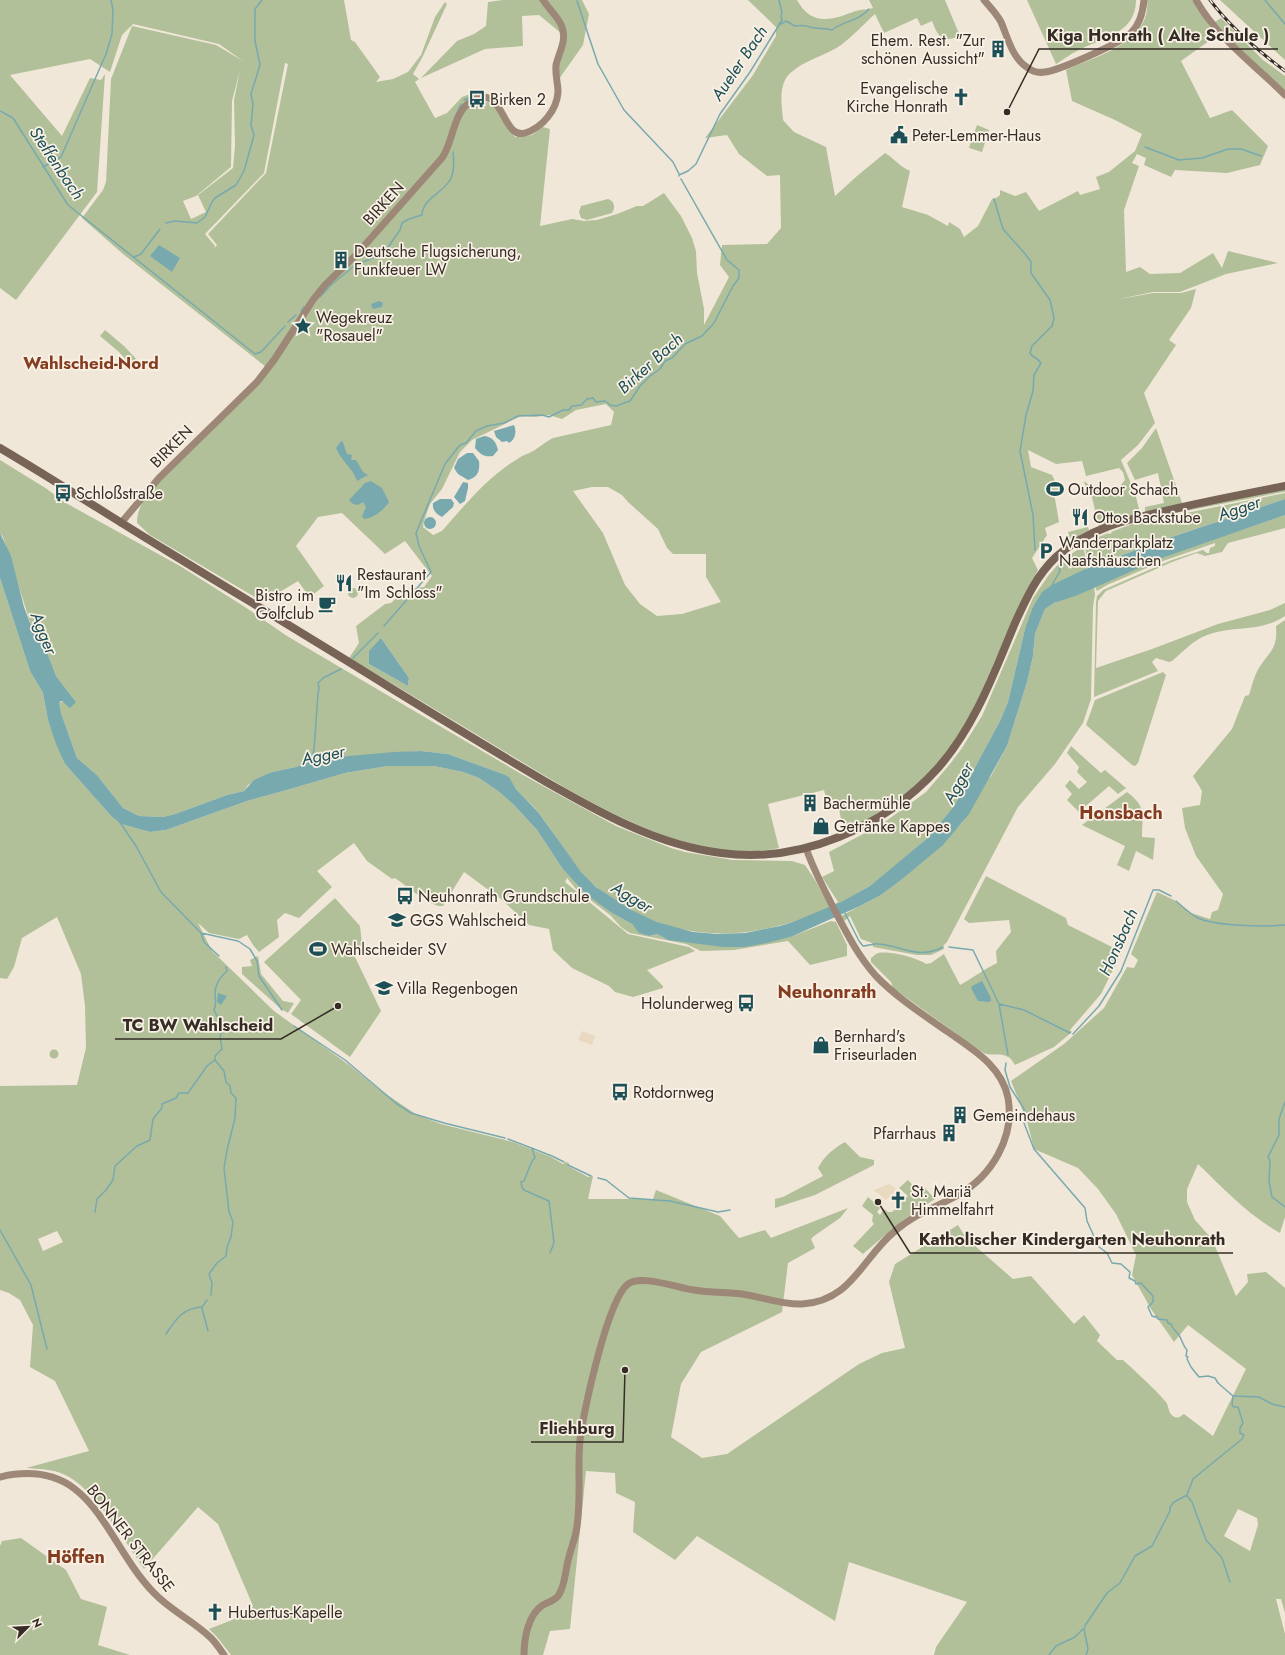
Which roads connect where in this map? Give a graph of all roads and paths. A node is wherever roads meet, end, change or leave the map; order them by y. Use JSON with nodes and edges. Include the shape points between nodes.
{"nodes":[{"id":1,"x":543,"y":0,"type":"edge"},
{"id":2,"x":984,"y":0,"type":"edge"},
{"id":3,"x":1144,"y":0,"type":"edge"},
{"id":4,"x":1196,"y":0,"type":"edge"},
{"id":5,"x":1285,"y":95,"type":"edge"},
{"id":6,"x":0,"y":448,"type":"edge"},
{"id":7,"x":1285,"y":486,"type":"edge"},
{"id":8,"x":121,"y":523,"type":"junction"},
{"id":9,"x":806,"y":848,"type":"junction"},
{"id":10,"x":0,"y":1477,"type":"edge"},
{"id":11,"x":224,"y":1655,"type":"edge"},
{"id":12,"x":524,"y":1655,"type":"edge"}],
"edges":[{"from":1,"to":8,"type":"street","name":"BIRKEN","via":[[561,23],[564,38],[556,66],[557,100],[550,115],[536,127],[525,133],[518,133],[490,98],[481,97],[465,106],[457,119],[445,154],[434,168],[356,255],[325,285],[257,382],[159,478]]},
{"from":2,"to":3,"type":"street","via":[[1001,22],[1017,58],[1032,71],[1042,73],[1059,69],[1129,35],[1141,17]]},
{"from":4,"to":5,"type":"street","via":[[1207,18],[1230,45]]},
{"from":6,"to":8,"type":"main road"},
{"from":7,"to":9,"type":"main road","via":[[1124,520],[1096,531],[1068,547],[1035,582],[976,714],[937,769],[916,790],[882,816],[837,838]]},
{"from":8,"to":9,"type":"main road","via":[[504,758],[615,819],[682,845],[721,853],[762,855]]},
{"from":9,"to":12,"type":"street","via":[[814,869],[860,957],[890,989],[977,1052],[995,1070],[1006,1089],[1009,1104],[1009,1121],[1003,1145],[976,1182],[900,1226],[851,1282],[825,1299],[790,1304],[744,1294],[696,1291],[650,1281],[638,1280],[628,1284],[606,1328],[589,1389],[580,1442],[577,1530],[563,1587],[556,1599],[536,1610],[524,1644]]},
{"from":10,"to":11,"type":"street","name":"BONNER STRASSE","via":[[39,1474],[60,1479],[77,1490],[100,1516],[140,1577],[153,1592],[213,1639]]}]}
